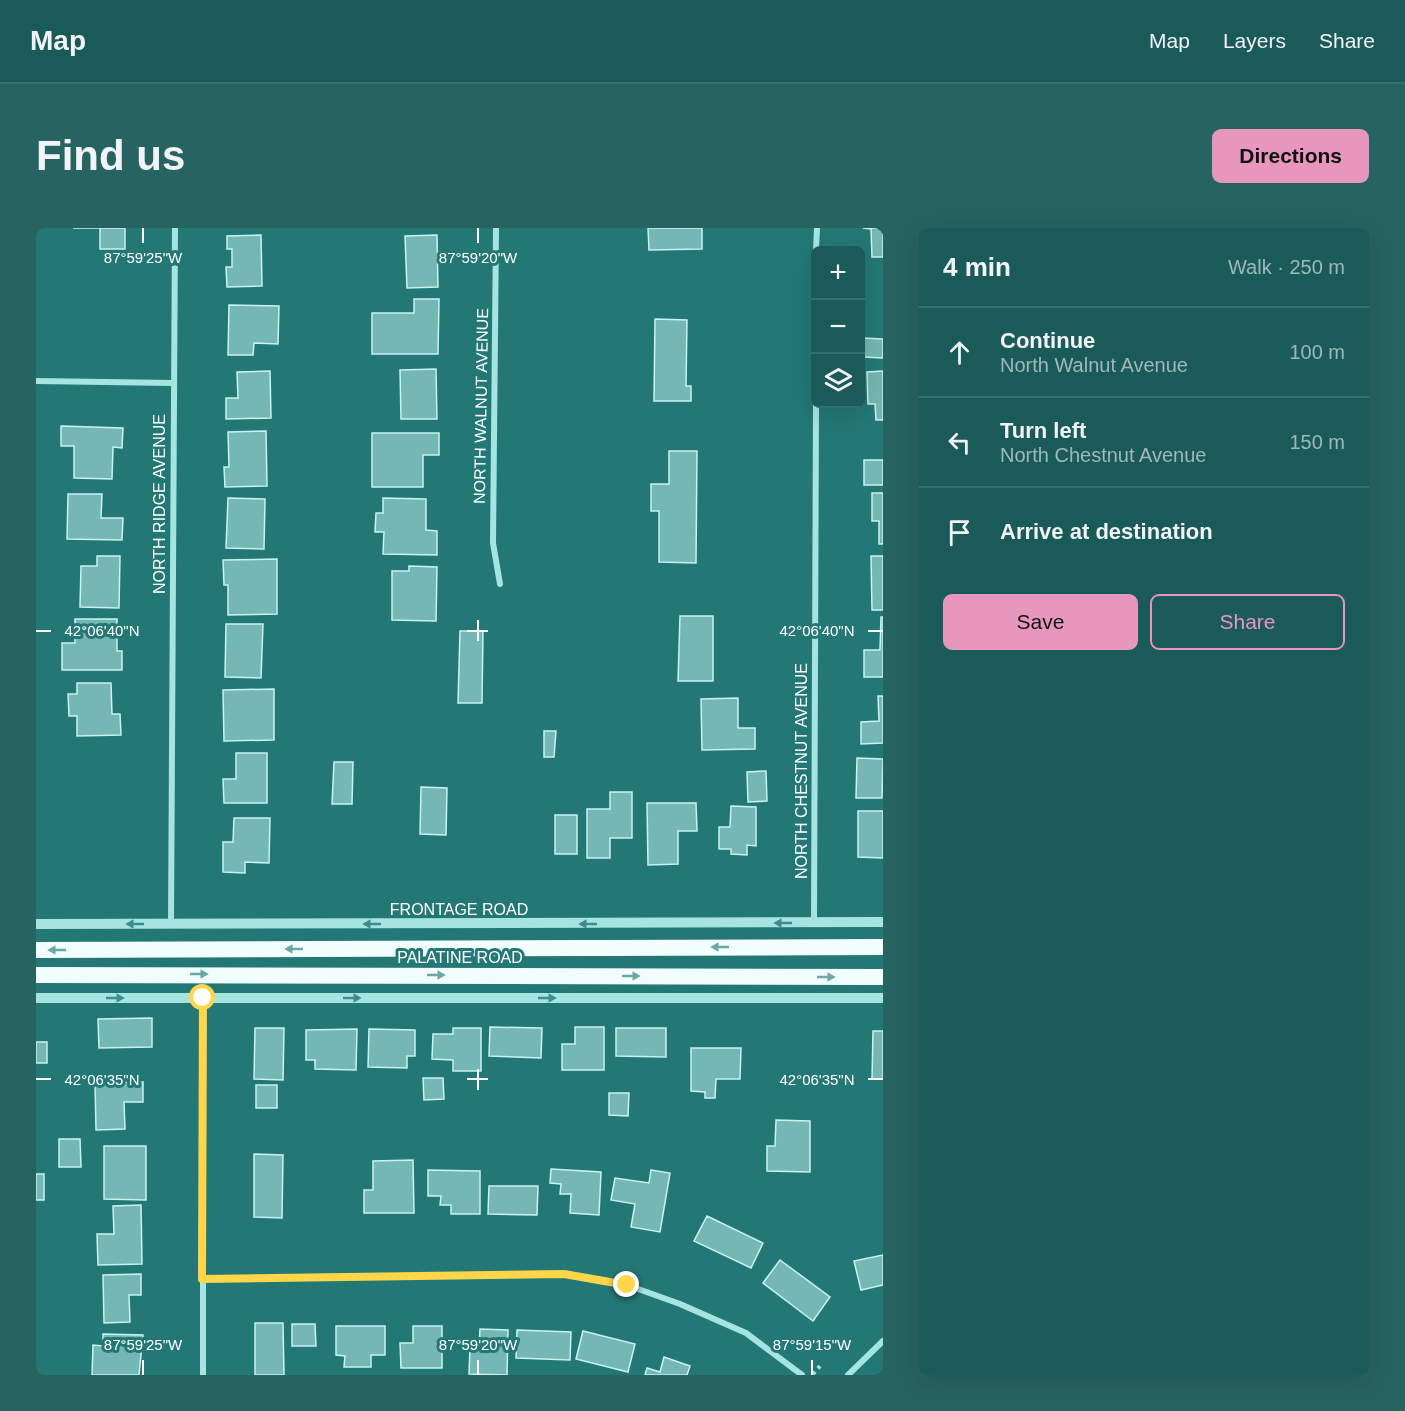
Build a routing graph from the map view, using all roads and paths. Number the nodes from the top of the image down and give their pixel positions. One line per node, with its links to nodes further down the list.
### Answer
1 (175, 228): 6 (street, NORTH RIDGE AVENUE)
2 (496, 228): 8 (street, NORTH WALNUT AVENUE)
3 (817, 228): 4 (street)
4 (816, 246)
5 (36, 381): 6 (street)
6 (173, 383): 12 (street, NORTH RIDGE AVENUE)
7 (816, 408): 10 (street, NORTH CHESTNUT AVENUE)
8 (500, 584)
9 (883, 922): 10 (street, FRONTAGE ROAD)
10 (814, 923): 12 (street, FRONTAGE ROAD, one-way to 12)
11 (36, 924): 12 (street, FRONTAGE ROAD, one-way to 11)
12 (171, 924)
13 (883, 947): 14 (highway, PALATINE ROAD, one-way to 14)
14 (36, 950)
15 (36, 975): 16 (highway, PALATINE ROAD, one-way to 16)
16 (883, 977)
17 (36, 998): 18 (street, one-way to 18)
18 (203, 998): 19 (street, one-way to 19); 20 (street)
19 (883, 999)
20 (202, 1279): 23 (street); 24 (street)
21 (883, 1341): 26 (street)
22 (820, 1365): 25 (path)
23 (203, 1375)
24 (802, 1375)
25 (812, 1375)
26 (848, 1375)

